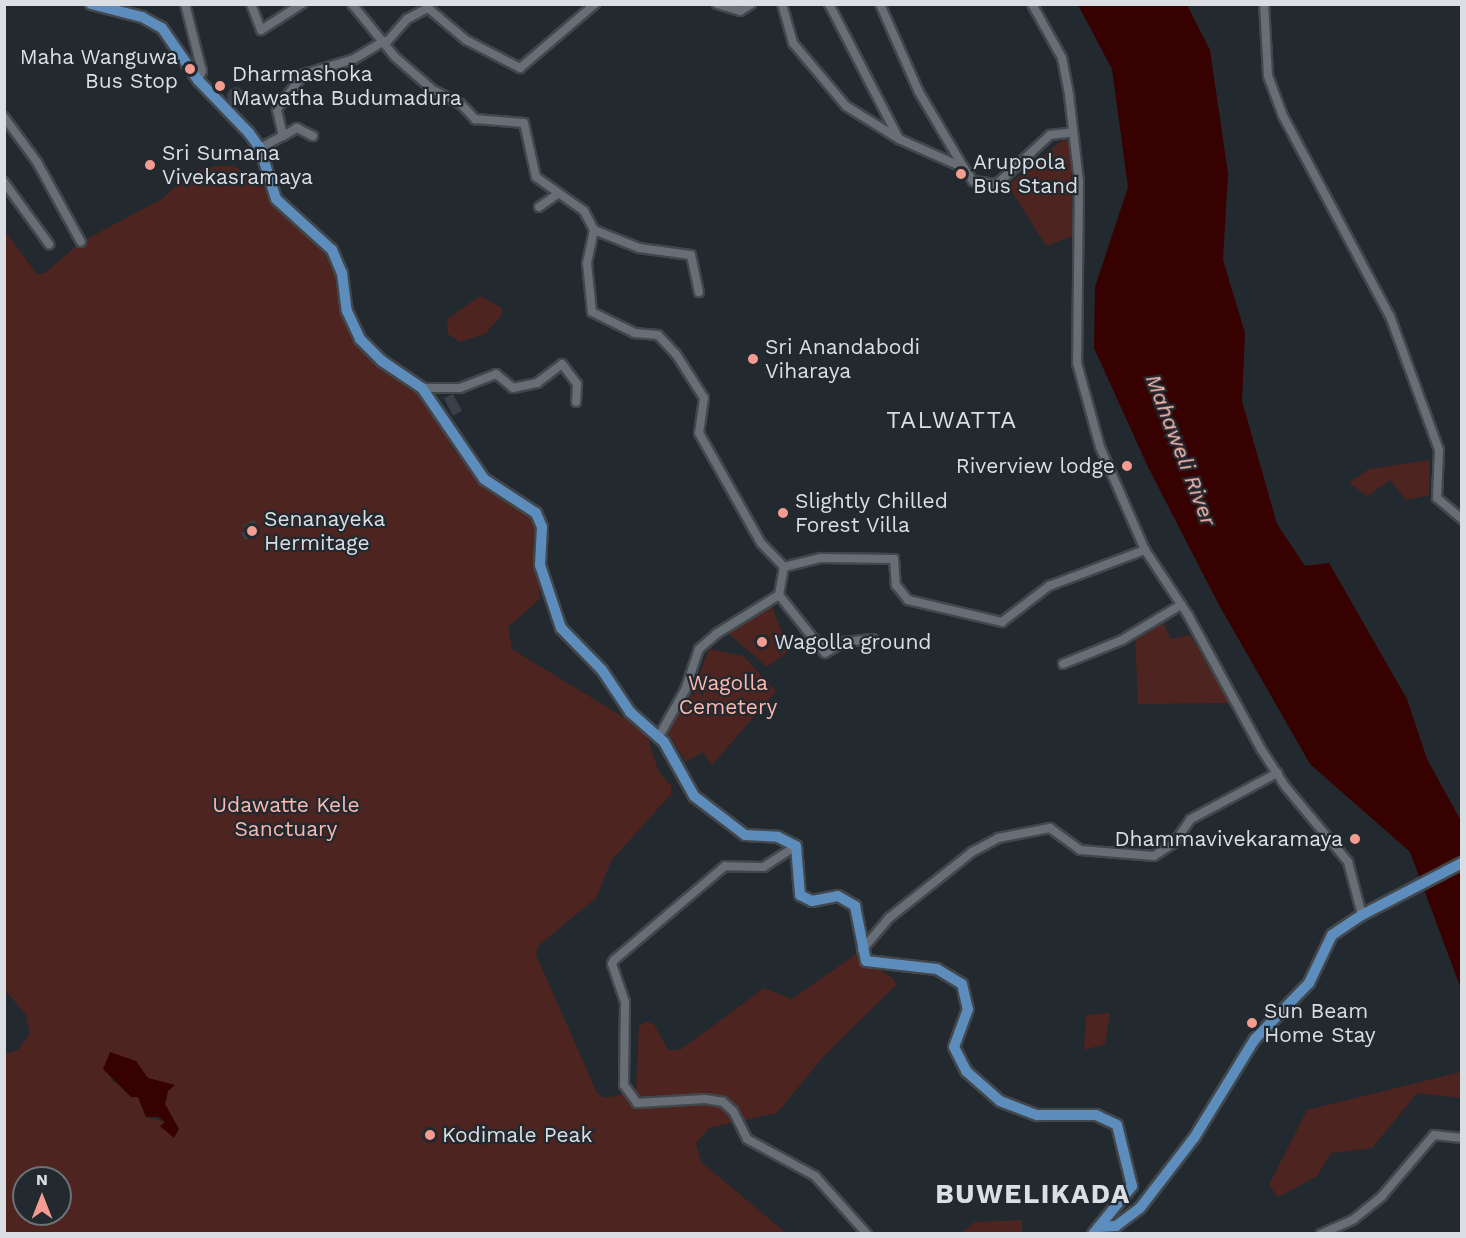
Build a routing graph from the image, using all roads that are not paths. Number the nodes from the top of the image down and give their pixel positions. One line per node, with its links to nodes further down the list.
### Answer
1 (91, 4): 15 (main road)
2 (185, 4): 15 (street)
3 (251, 4): 4 (street)
4 (302, 4)
5 (352, 4): 14 (street)
6 (594, 4): 14 (street)
7 (717, 4): 8 (street)
8 (751, 4)
9 (782, 4): 20 (street)
10 (829, 4): 20 (street)
11 (880, 4): 22 (street)
12 (1032, 4): 17 (street)
13 (1264, 4): 32 (street)
14 (385, 42): 18 (street); 24 (street)
15 (198, 80): 21 (main road)
16 (4, 117): 27 (street)
17 (1072, 132): 22 (street); 33 (street)
18 (282, 136): 19 (street); 21 (street)
19 (313, 136)
20 (899, 140): 22 (street)
21 (260, 148): 30 (main road)
22 (964, 168)
23 (4, 182): 28 (street)
24 (556, 195): 25 (street); 26 (street)
25 (538, 207)
26 (594, 230): 29 (street); 34 (street)
27 (81, 242)
28 (49, 244)
29 (699, 292)
30 (422, 388): 31 (street); 39 (main road)
31 (576, 402)
32 (1461, 519)
33 (1145, 550): 34 (street); 36 (street)
34 (784, 567): 35 (street)
35 (779, 595): 37 (street); 39 (street)
36 (1181, 604): 38 (street); 40 (street)
37 (873, 639)
38 (1063, 664)
39 (658, 738): 41 (main road)
40 (1277, 773): 43 (street); 44 (street)
41 (796, 846): 44 (main road); 47 (street)
42 (1461, 863): 43 (main road)
43 (1362, 915): 46 (main road)
44 (862, 950): 46 (main road)
45 (1461, 1138): 48 (street)
46 (1096, 1230)
47 (867, 1233)
48 (1321, 1233)

